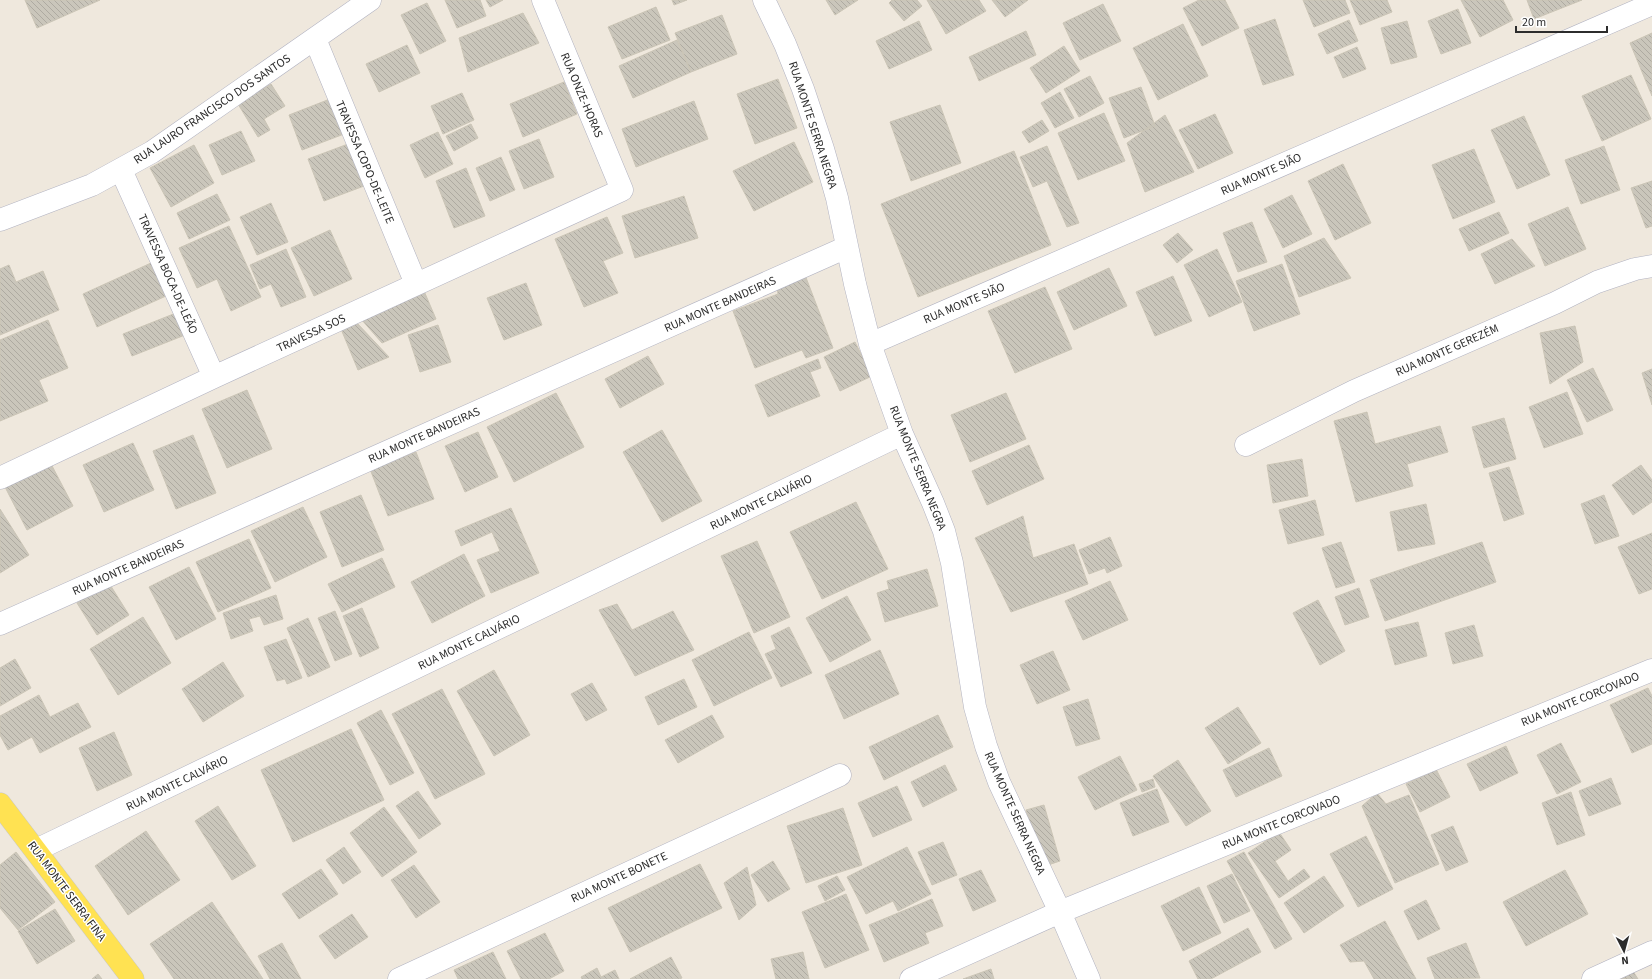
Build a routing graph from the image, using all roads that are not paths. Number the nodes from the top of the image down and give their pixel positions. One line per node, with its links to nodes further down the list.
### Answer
1 (370, 0): 5 (street, RUA LAURO FRANCISCO DOS SANTOS)
2 (543, 0): 7 (street, RUA ONZE-HORAS)
3 (764, 0): 9 (street, RUA MONTE SERRA NEGRA)
4 (1652, 4): 12 (street, RUA MONTE SIÃO)
5 (314, 39): 6 (street, RUA LAURO FRANCISCO DOS SANTOS); 11 (street, TRAVESSA COPO-DE-LEITE)
6 (121, 170): 8 (street, RUA LAURO FRANCISCO DOS SANTOS); 13 (street, TRAVESSA BOCA-DE-LEÃO)
7 (622, 190): 11 (street, TRAVESSA SOS)
8 (0, 220)
9 (847, 247): 12 (street, RUA MONTE SERRA NEGRA); 17 (street, RUA MONTE BANDEIRAS)
10 (1652, 266): 15 (street, RUA MONTE GEREZÉM)
11 (416, 284): 13 (street, TRAVESSA SOS)
12 (870, 344): 14 (street, RUA MONTE SERRA NEGRA)
13 (214, 377): 16 (street, TRAVESSA SOS)
14 (902, 434): 21 (street, RUA MONTE CALVÁRIO); 22 (street, RUA MONTE SERRA NEGRA)
15 (1246, 445)
16 (0, 478)
17 (0, 624)
18 (1652, 670): 22 (street, RUA MONTE CORCOVADO)
19 (840, 775): 25 (street, RUA MONTE BONETE)
20 (0, 804): 21 (main road, RUA MONTE SERRA FINA)
21 (36, 850): 24 (main road, RUA MONTE SERRA FINA)
22 (1060, 912): 26 (street, RUA MONTE CORCOVADO); 27 (street, RUA MONTE SERRA NEGRA)
23 (1652, 952): 28 (street)
24 (133, 979)
25 (399, 979)
26 (911, 979)
27 (1089, 979)
28 (1593, 979)

